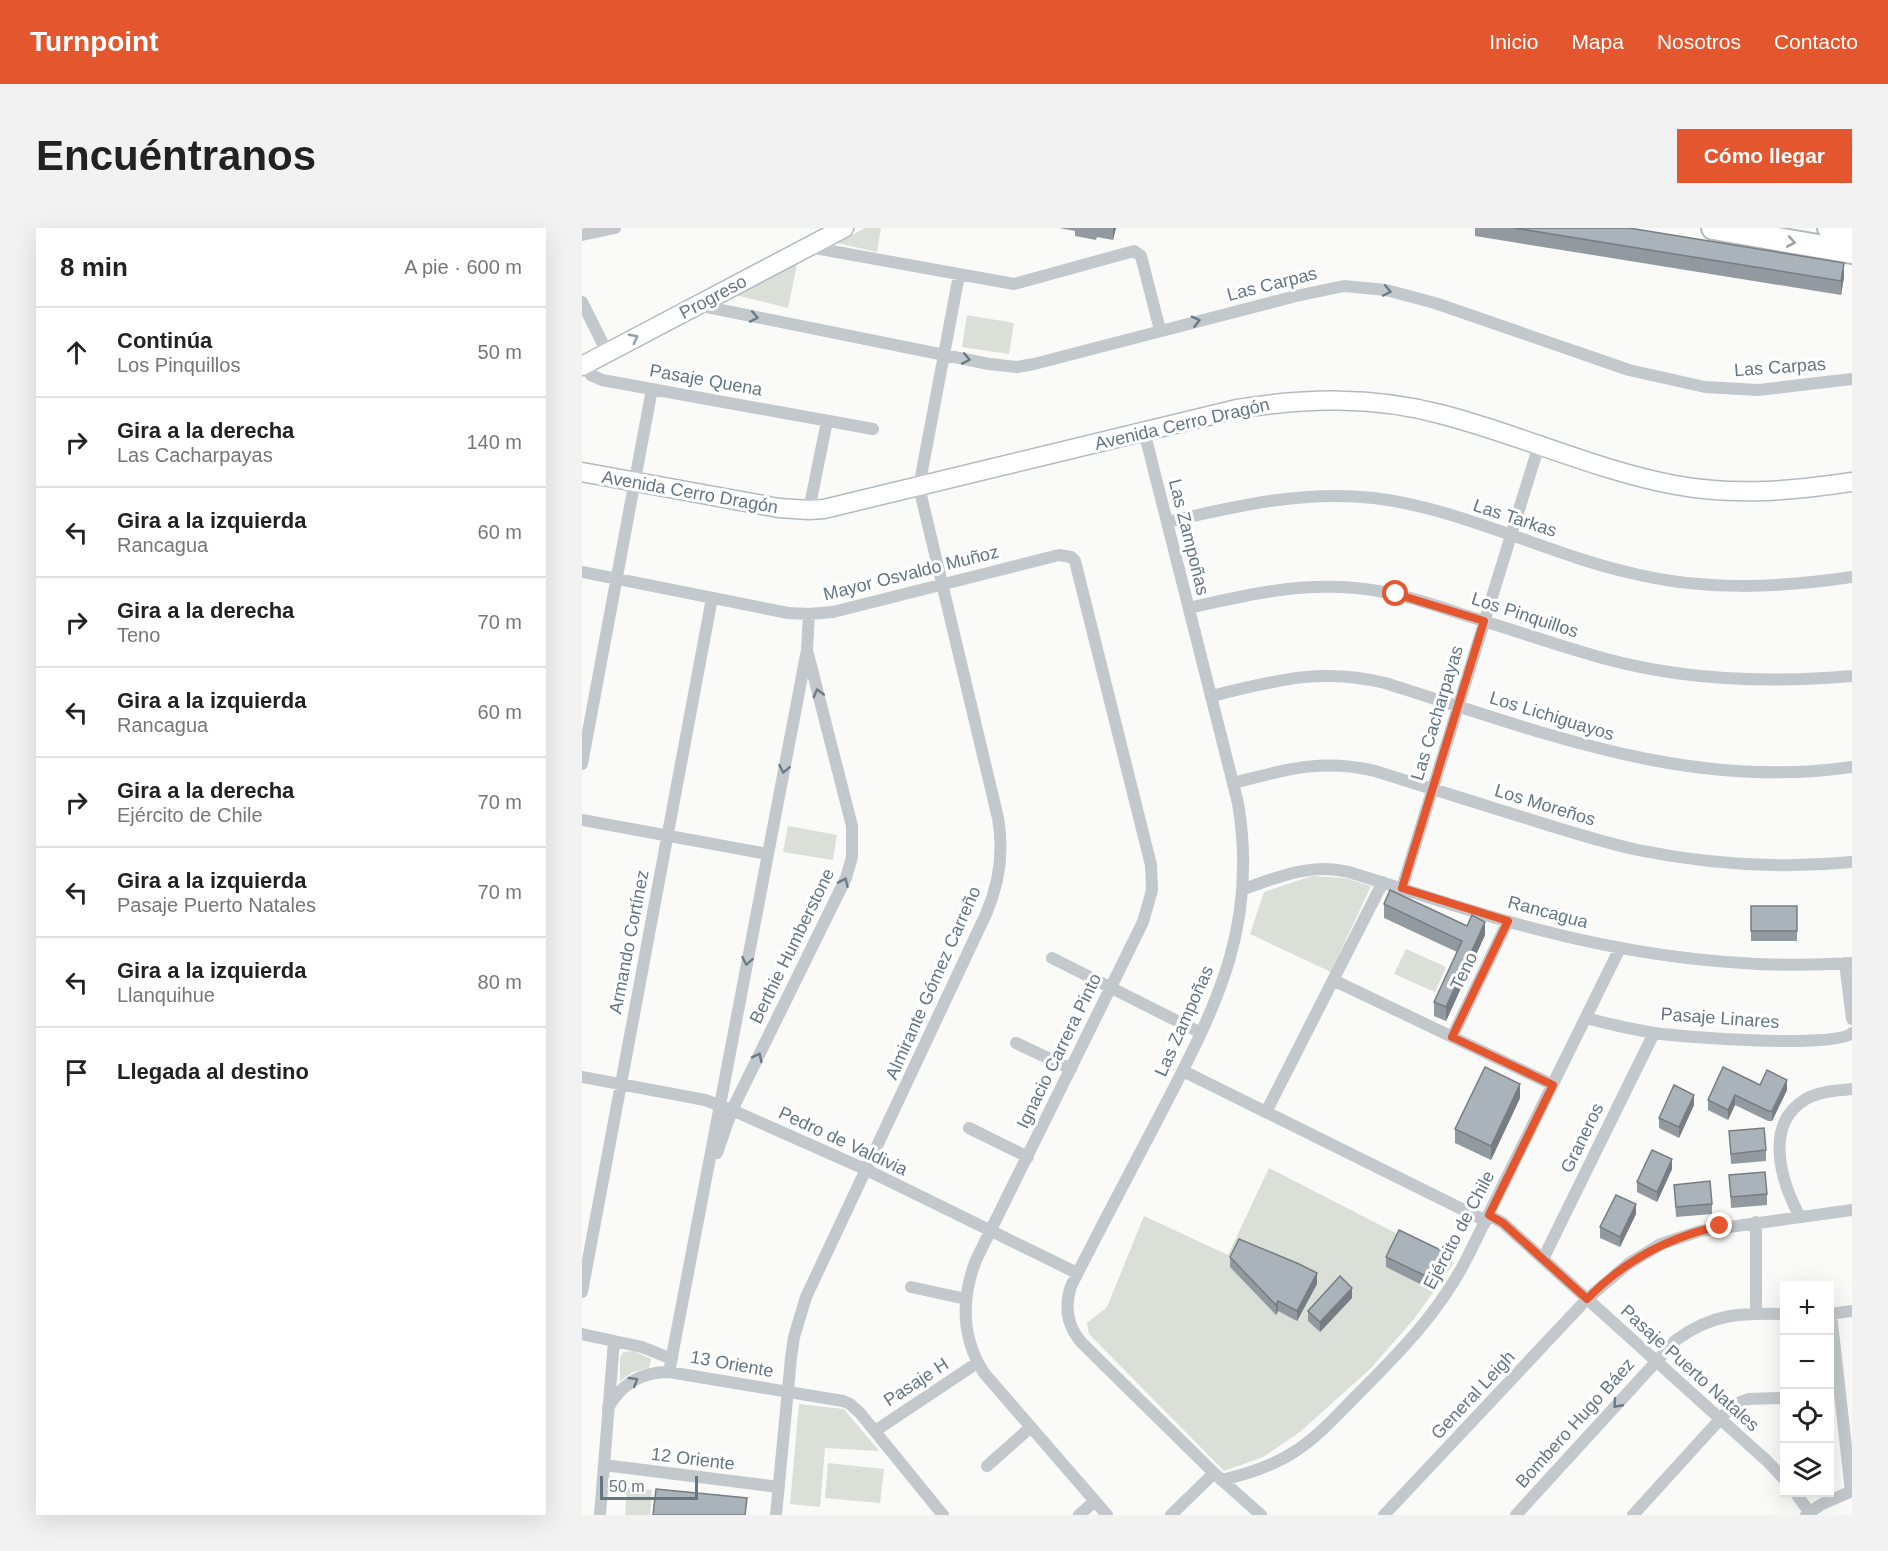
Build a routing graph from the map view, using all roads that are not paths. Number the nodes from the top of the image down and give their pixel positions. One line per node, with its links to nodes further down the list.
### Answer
1 (615, 228): 6 (street)
2 (844, 228): 7 (street, Progreso)
3 (1713, 228): 8 (highway, one-way to 8)
4 (1829, 228): 5 (highway)
5 (1852, 232)
6 (582, 235)
7 (809, 247): 9 (street); 11 (street, Progreso)
8 (1852, 252)
9 (959, 275): 12 (street); 14 (street, Almirante Gómez Carreño)
10 (582, 302): 13 (street)
11 (697, 305): 13 (street, Progreso, one-way to 11); 14 (street, Las Carpas, one-way to 14)
12 (1160, 330): 14 (street, Las Carpas, one-way to 12); 16 (street, Las Carpas, one-way to 16)
13 (607, 352): 15 (street, Progreso)
14 (944, 355): 25 (street, Almirante Gómez Carreño)
15 (583, 365): 17 (street, Pasaje Quena)
16 (1852, 379)
17 (652, 389): 18 (street, Pasaje Quena); 23 (street)
18 (827, 421): 19 (street, Pasaje Quena); 26 (street)
19 (873, 429)
20 (1144, 431): 21 (street, Avenida Cerro Dragón); 25 (street, Avenida Cerro Dragón); 27 (street, Las Zampoñas)
21 (1539, 445): 24 (street, Avenida Cerro Dragón); 28 (street, Las Cacharpayas)
22 (582, 472): 23 (street, Avenida Cerro Dragón)
23 (634, 482): 26 (street, Avenida Cerro Dragón); 32 (street)
24 (1852, 482)
25 (919, 487): 26 (street, Avenida Cerro Dragón); 33 (street, Almirante Gómez Carreño)
26 (809, 510)
27 (1167, 522): 28 (street, Las Tarkas); 35 (street, Las Zampoñas)
28 (1511, 535): 31 (street, Las Tarkas); 37 (street, Las Cacharpayas)
29 (1071, 557): 33 (street, Mayor Osvaldo Muñoz); 58 (street, Ignacio Carrera Pinto)
30 (582, 573): 32 (street, Mayor Osvaldo Muñoz)
31 (1852, 577)
32 (616, 579): 34 (street, Mayor Osvaldo Muñoz); 42 (street)
33 (942, 584): 36 (street, Mayor Osvaldo Muñoz); 77 (street, Almirante Gómez Carreño)
34 (712, 598): 36 (street, Mayor Osvaldo Muñoz); 47 (street, Armando Cortínez)
35 (1189, 608): 37 (street, Los Pinquillos); 40 (street, Las Zampoñas)
36 (809, 614): 38 (street, Berthie Humberstone)
37 (1484, 621): 39 (street, Los Pinquillos); 41 (street, Las Cacharpayas)
38 (807, 650): 48 (street, Berthie Humberstone, one-way to 48); 73 (street, Berthie Humberstone, one-way to 38)
39 (1852, 676)
40 (1211, 696): 41 (street, Los Lichiguayos); 44 (street, Las Zampoñas)
41 (1458, 706): 43 (street, Los Lichiguayos); 45 (street, Las Cacharpayas)
42 (582, 764)
43 (1852, 768)
44 (1233, 783): 45 (street, Los Moreños); 52 (street, Las Zampoñas)
45 (1433, 789): 49 (street, Los Moreños); 51 (street, Las Cacharpayas)
46 (582, 820): 47 (street)
47 (667, 836): 48 (street); 69 (street, Armando Cortínez)
48 (767, 854): 72 (street, Berthie Humberstone, one-way to 72)
49 (1852, 862)
50 (1383, 882): 51 (street, Rancagua); 52 (street, Rancagua); 57 (street)
51 (1402, 888): 53 (street, Rancagua)
52 (1244, 889): 62 (street, Las Zampoñas)
53 (1508, 921): 54 (street, Rancagua); 64 (street, Teno)
54 (1620, 948): 56 (street, Rancagua); 59 (street, Ejército de Chile)
55 (1052, 958): 58 (street)
56 (1849, 963): 60 (street)
57 (1333, 980): 64 (street); 74 (street)
58 (1111, 987): 62 (street); 66 (street, Ignacio Carrera Pinto)
59 (1586, 1018): 61 (street, Pasaje Linares); 70 (street, Ejército de Chile)
60 (1852, 1019)
61 (1654, 1032): 63 (street, Pasaje Linares); 84 (street, Graneros)
62 (1202, 1033): 67 (street, Las Zampoñas)
63 (1852, 1034)
64 (1452, 1037): 70 (street)
65 (1016, 1043): 66 (street)
66 (1071, 1069): 76 (street, Ignacio Carrera Pinto)
67 (1183, 1071): 74 (street, Pasaje Puerto Natales); 85 (street, Las Zampoñas)
68 (582, 1077): 69 (street, Pedro de Valdivia)
69 (621, 1084): 72 (street, Pedro de Valdivia); 87 (street, Armando Cortínez)
70 (1553, 1085): 81 (street, Ejército de Chile)
71 (1852, 1089): 80 (street)
72 (719, 1105): 73 (street, Pedro de Valdivia); 78 (street, Berthie Humberstone)
73 (732, 1110): 77 (street, Pedro de Valdivia); 78 (street, Berthie Humberstone)
74 (1266, 1112): 81 (street, Pasaje Puerto Natales)
75 (969, 1128): 76 (street)
76 (1028, 1157): 83 (street, Ignacio Carrera Pinto)
77 (867, 1170): 83 (street, Pedro de Valdivia); 101 (street, Almirante Gómez Carreño)
78 (707, 1179): 97 (street, Berthie Humberstone)
79 (1852, 1209): 80 (street, General Leigh)
80 (1800, 1217): 82 (street, General Leigh)
81 (1488, 1218): 84 (street, Pasaje Puerto Natales); 111 (street, Ejército de Chile)
82 (1756, 1222): 89 (street, General Leigh); 91 (street)
83 (991, 1231): 85 (street, Pedro de Valdivia); 88 (street, Ignacio Carrera Pinto)
84 (1543, 1259): 89 (street, Pasaje Puerto Natales)
85 (1077, 1273): 111 (street, Las Zampoñas)
86 (911, 1287): 88 (street)
87 (582, 1292)
88 (966, 1299): 99 (street, Ignacio Carrera Pinto)
89 (1587, 1299): 98 (street, Pasaje Puerto Natales); 124 (street, General Leigh)
90 (1852, 1311): 92 (street)
91 (1756, 1313): 93 (street, Bombero Hugo Báez); 98 (street, Bombero Hugo Báez)
92 (1834, 1313)
93 (1780, 1314)
94 (582, 1334): 96 (street, 13 Oriente)
95 (1831, 1335): 102 (street)
96 (614, 1341): 97 (street, 13 Oriente); 104 (street)
97 (672, 1359): 100 (street, Berthie Humberstone)
98 (1656, 1361): 105 (street, Pasaje Puerto Natales); 125 (street, Bombero Hugo Báez, one-way to 125)
99 (978, 1363): 106 (street, Ignacio Carrera Pinto); 107 (street, Pasaje H)
100 (669, 1372): 101 (street, 13 Oriente); 104 (street, one-way to 100)
101 (788, 1393): 107 (street, 13 Oriente); 112 (street, Almirante Gómez Carreño)
102 (1835, 1397): 113 (street)
103 (1780, 1398): 105 (street)
104 (609, 1408): 108 (street)
105 (1719, 1418): 110 (street, Pasaje Puerto Natales); 126 (street)
106 (1031, 1427): 109 (street); 115 (street, Ignacio Carrera Pinto)
107 (875, 1431): 119 (street, 13 Oriente)
108 (604, 1465): 112 (street, 12 Oriente); 117 (street)
109 (987, 1466)
110 (1780, 1474)
111 (1217, 1477): 122 (street); 123 (street, Las Zampoñas)
112 (779, 1487): 118 (street, Almirante Gómez Carreño)
113 (1852, 1491): 116 (street)
114 (1798, 1497): 116 (street)
115 (1095, 1501): 120 (street); 121 (street, Ignacio Carrera Pinto)
116 (1808, 1514)
117 (600, 1515)
118 (776, 1515)
119 (944, 1515)
120 (1079, 1515)
121 (1107, 1515)
122 (1171, 1515)
123 (1261, 1515)
124 (1384, 1515)
125 (1516, 1515)
126 (1633, 1515)

